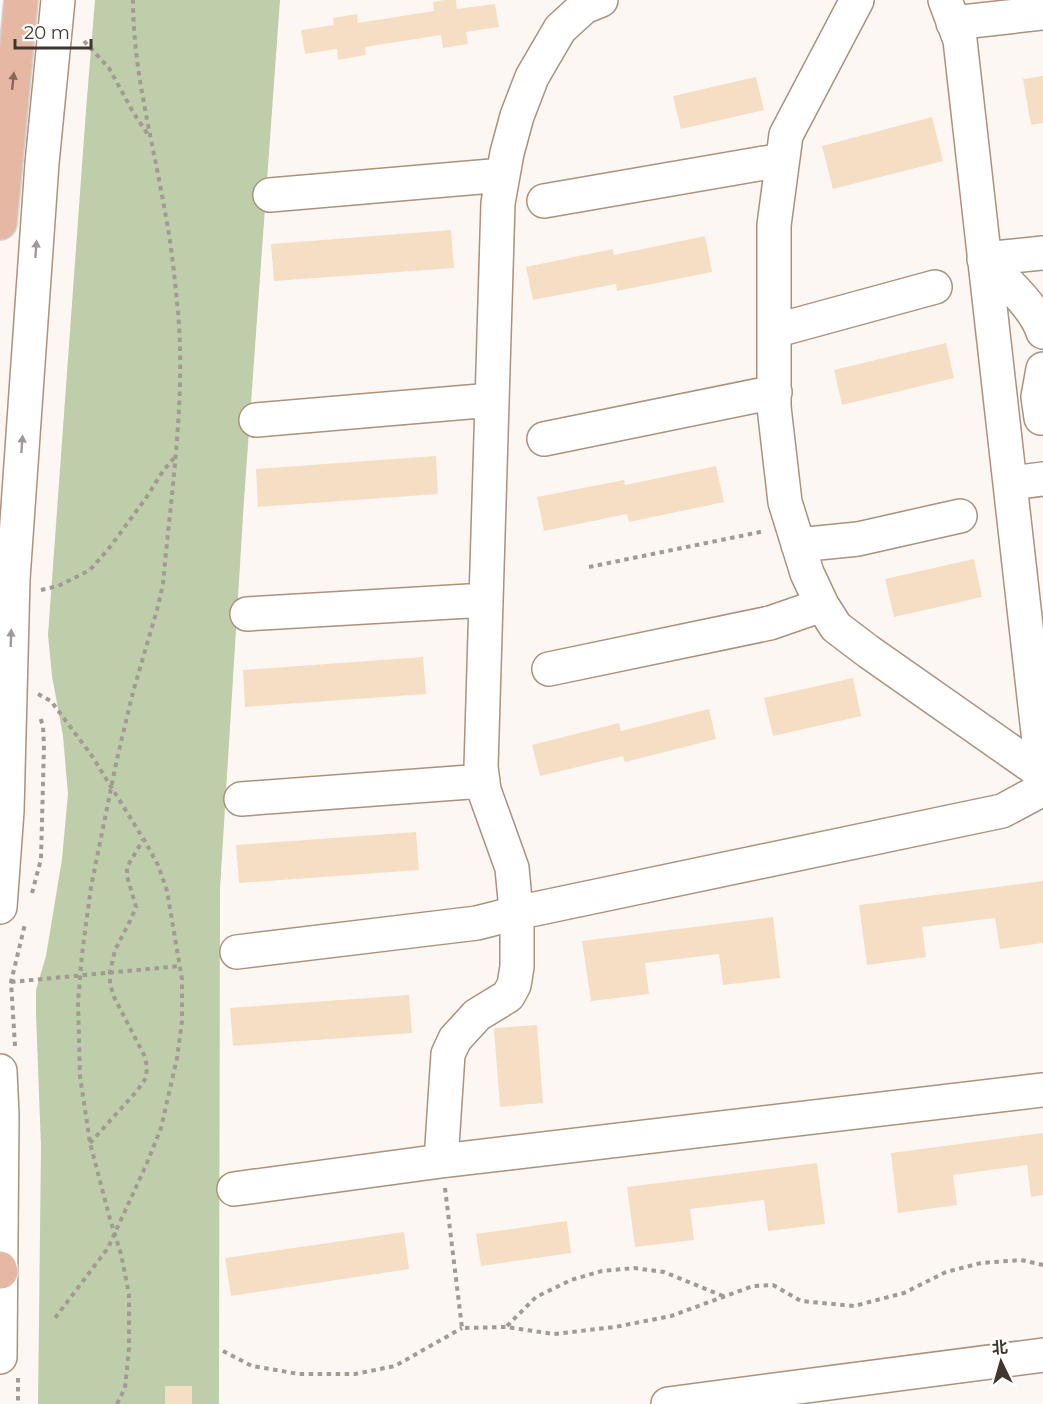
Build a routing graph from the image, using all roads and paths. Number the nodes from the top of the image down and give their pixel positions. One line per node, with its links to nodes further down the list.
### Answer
1 (21, 0): 14 (main road, one-way to 1)
2 (58, 0): 47 (street, one-way to 2)
3 (134, 0): 9 (path)
4 (857, 0): 10 (street)
5 (581, 5): 11 (street)
6 (949, 11): 7 (street); 16 (street)
7 (1043, 13)
8 (79, 36): 9 (path)
9 (151, 139): 26 (path)
10 (782, 160): 13 (street); 18 (street)
11 (503, 175): 12 (street); 22 (street)
12 (270, 195)
13 (544, 201)
14 (0, 223)
15 (1043, 253): 16 (street)
16 (984, 259): 19 (street); 28 (street)
17 (935, 287): 18 (street)
18 (774, 331): 21 (street)
19 (1043, 332)
20 (1043, 369): 23 (street)
21 (774, 392): 25 (street); 30 (street)
22 (492, 400): 24 (street); 34 (street)
23 (1041, 418)
24 (256, 420)
25 (544, 439)
26 (175, 458): 33 (path); 41 (path)
27 (1043, 478): 28 (street)
28 (1010, 483): 32 (street)
29 (960, 516): 30 (street)
30 (795, 535): 31 (path); 35 (street)
31 (589, 567)
32 (1032, 589): 39 (street)
33 (38, 590)
34 (486, 600): 36 (street); 40 (street)
35 (822, 605): 37 (street); 39 (street)
36 (247, 614)
37 (549, 669)
38 (34, 693): 41 (path)
39 (1043, 775)
40 (483, 781): 44 (street); 48 (street)
41 (111, 788): 46 (path); 52 (path)
42 (1043, 789): 48 (street)
43 (1043, 797): 45 (street)
44 (241, 799)
45 (1043, 808)
46 (143, 840): 50 (path); 51 (path)
47 (0, 906)
48 (516, 913): 49 (street); 57 (street)
49 (237, 952)
50 (180, 966): 51 (path); 59 (path)
51 (110, 972): 52 (path); 56 (path)
52 (81, 975): 53 (path); 56 (path)
53 (11, 982)
54 (0, 1071): 61 (street)
55 (1043, 1090): 57 (street)
56 (90, 1143): 59 (path)
57 (441, 1161): 58 (street); 65 (path)
58 (234, 1188)
59 (114, 1233): 63 (path); 69 (path)
60 (1043, 1265): 62 (path)
61 (1, 1270): 68 (street)
62 (724, 1297): 64 (path); 64 (path)
63 (55, 1318)
64 (506, 1327): 65 (path)
65 (462, 1328): 66 (path)
66 (223, 1351)
67 (1043, 1355): 70 (street)
68 (0, 1357)
69 (117, 1404)
70 (668, 1404)

